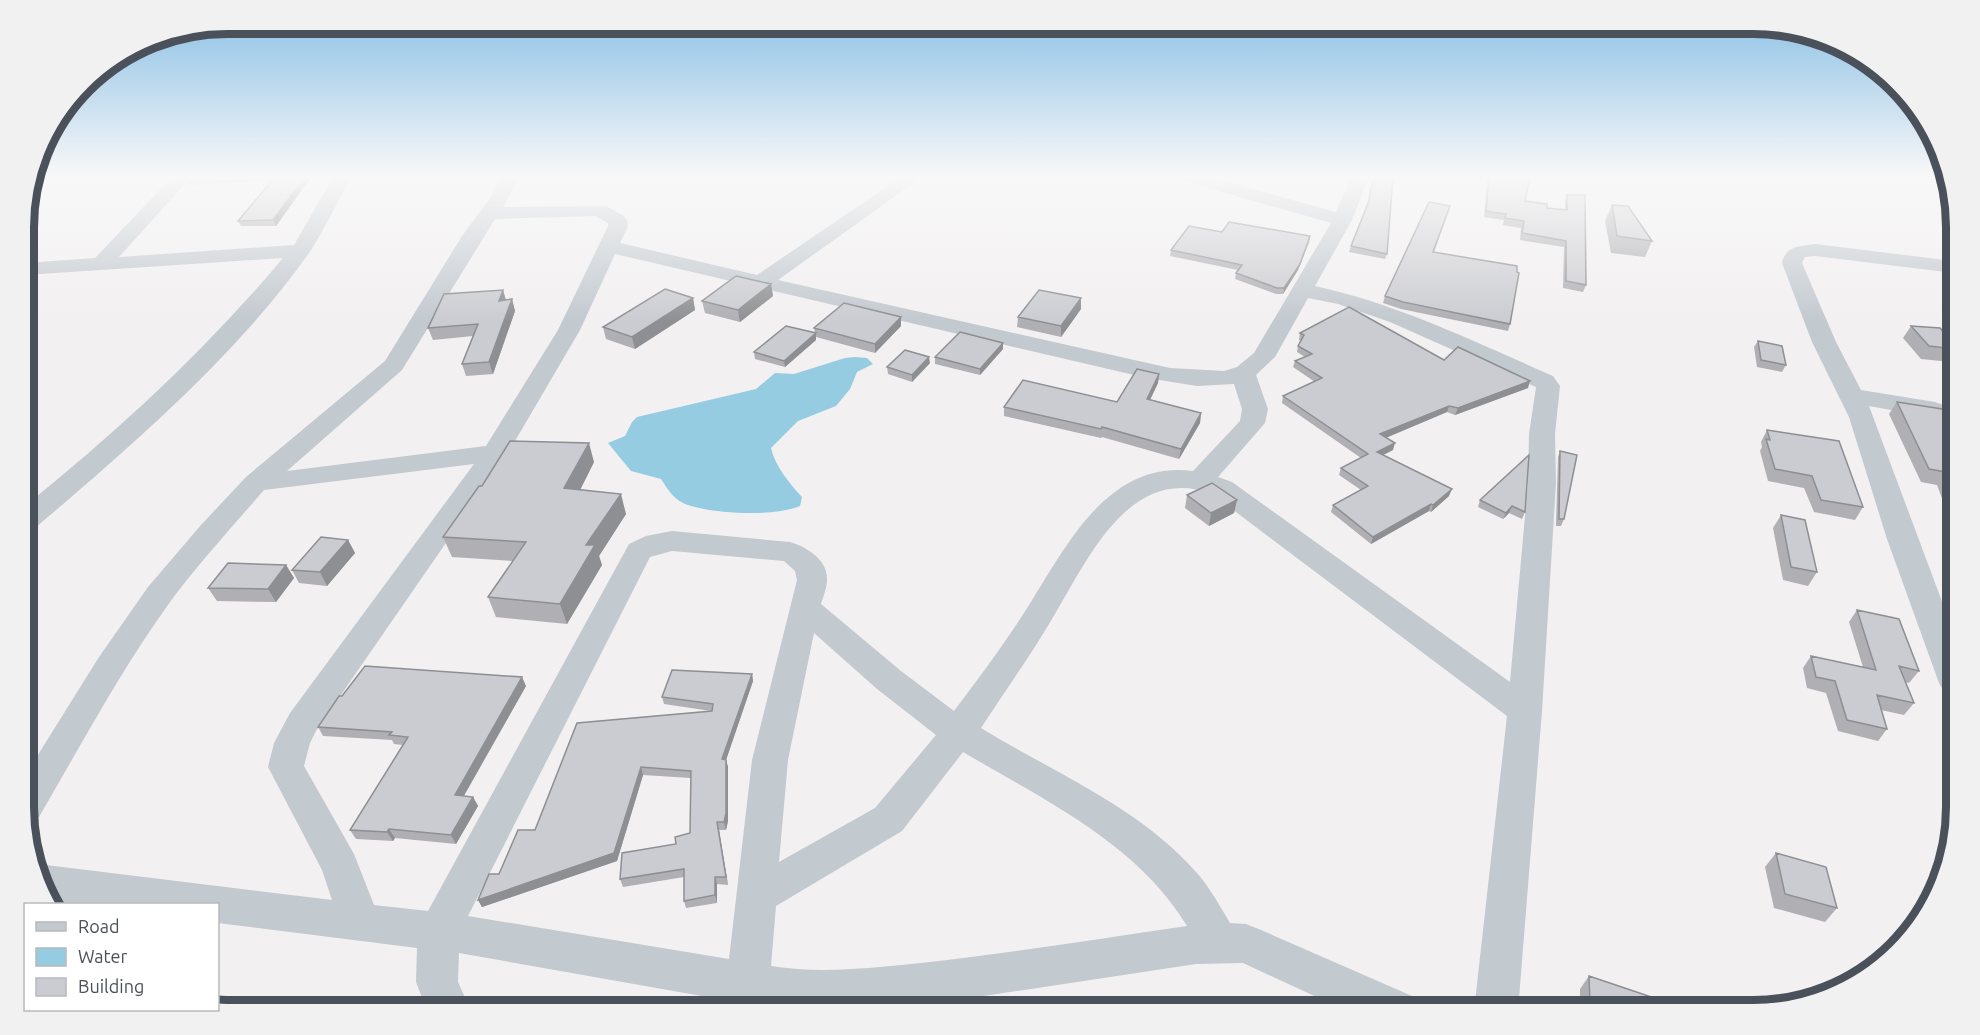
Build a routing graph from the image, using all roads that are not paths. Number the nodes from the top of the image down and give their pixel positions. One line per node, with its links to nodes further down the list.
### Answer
1 (137, 225): 9 (street)
2 (315, 225): 8 (street)
3 (481, 225): 19 (street)
4 (618, 225): 7 (street)
5 (843, 225): 12 (street)
6 (1339, 225): 13 (street)
7 (609, 247): 12 (street); 17 (street)
8 (300, 251): 9 (street); 20 (street)
9 (102, 263): 11 (street)
10 (1946, 266): 15 (street)
11 (35, 268)
12 (761, 282): 14 (street)
13 (1303, 290): 14 (street); 23 (street)
14 (1243, 373): 18 (street)
15 (1851, 396): 16 (street); 22 (street)
16 (1946, 412)
17 (495, 453): 19 (street); 31 (street)
18 (1201, 479): 23 (street); 24 (street)
19 (256, 483): 25 (street)
20 (34, 513)
21 (805, 607): 24 (street); 27 (street); 32 (street)
22 (1946, 656)
23 (1525, 711): 39 (street)
24 (960, 732): 27 (street); 33 (street)
25 (34, 793)
26 (50, 884): 28 (street)
27 (756, 896): 35 (street)
28 (171, 902): 29 (street)
29 (186, 903)
30 (219, 905): 31 (street)
31 (360, 922): 32 (street)
32 (438, 932): 35 (street); 36 (street)
33 (1219, 942): 34 (street); 38 (street)
34 (954, 979): 35 (street); 37 (street)
35 (748, 983)
36 (444, 1000)
37 (934, 1000)
38 (1372, 1000)
39 (1497, 1000)

